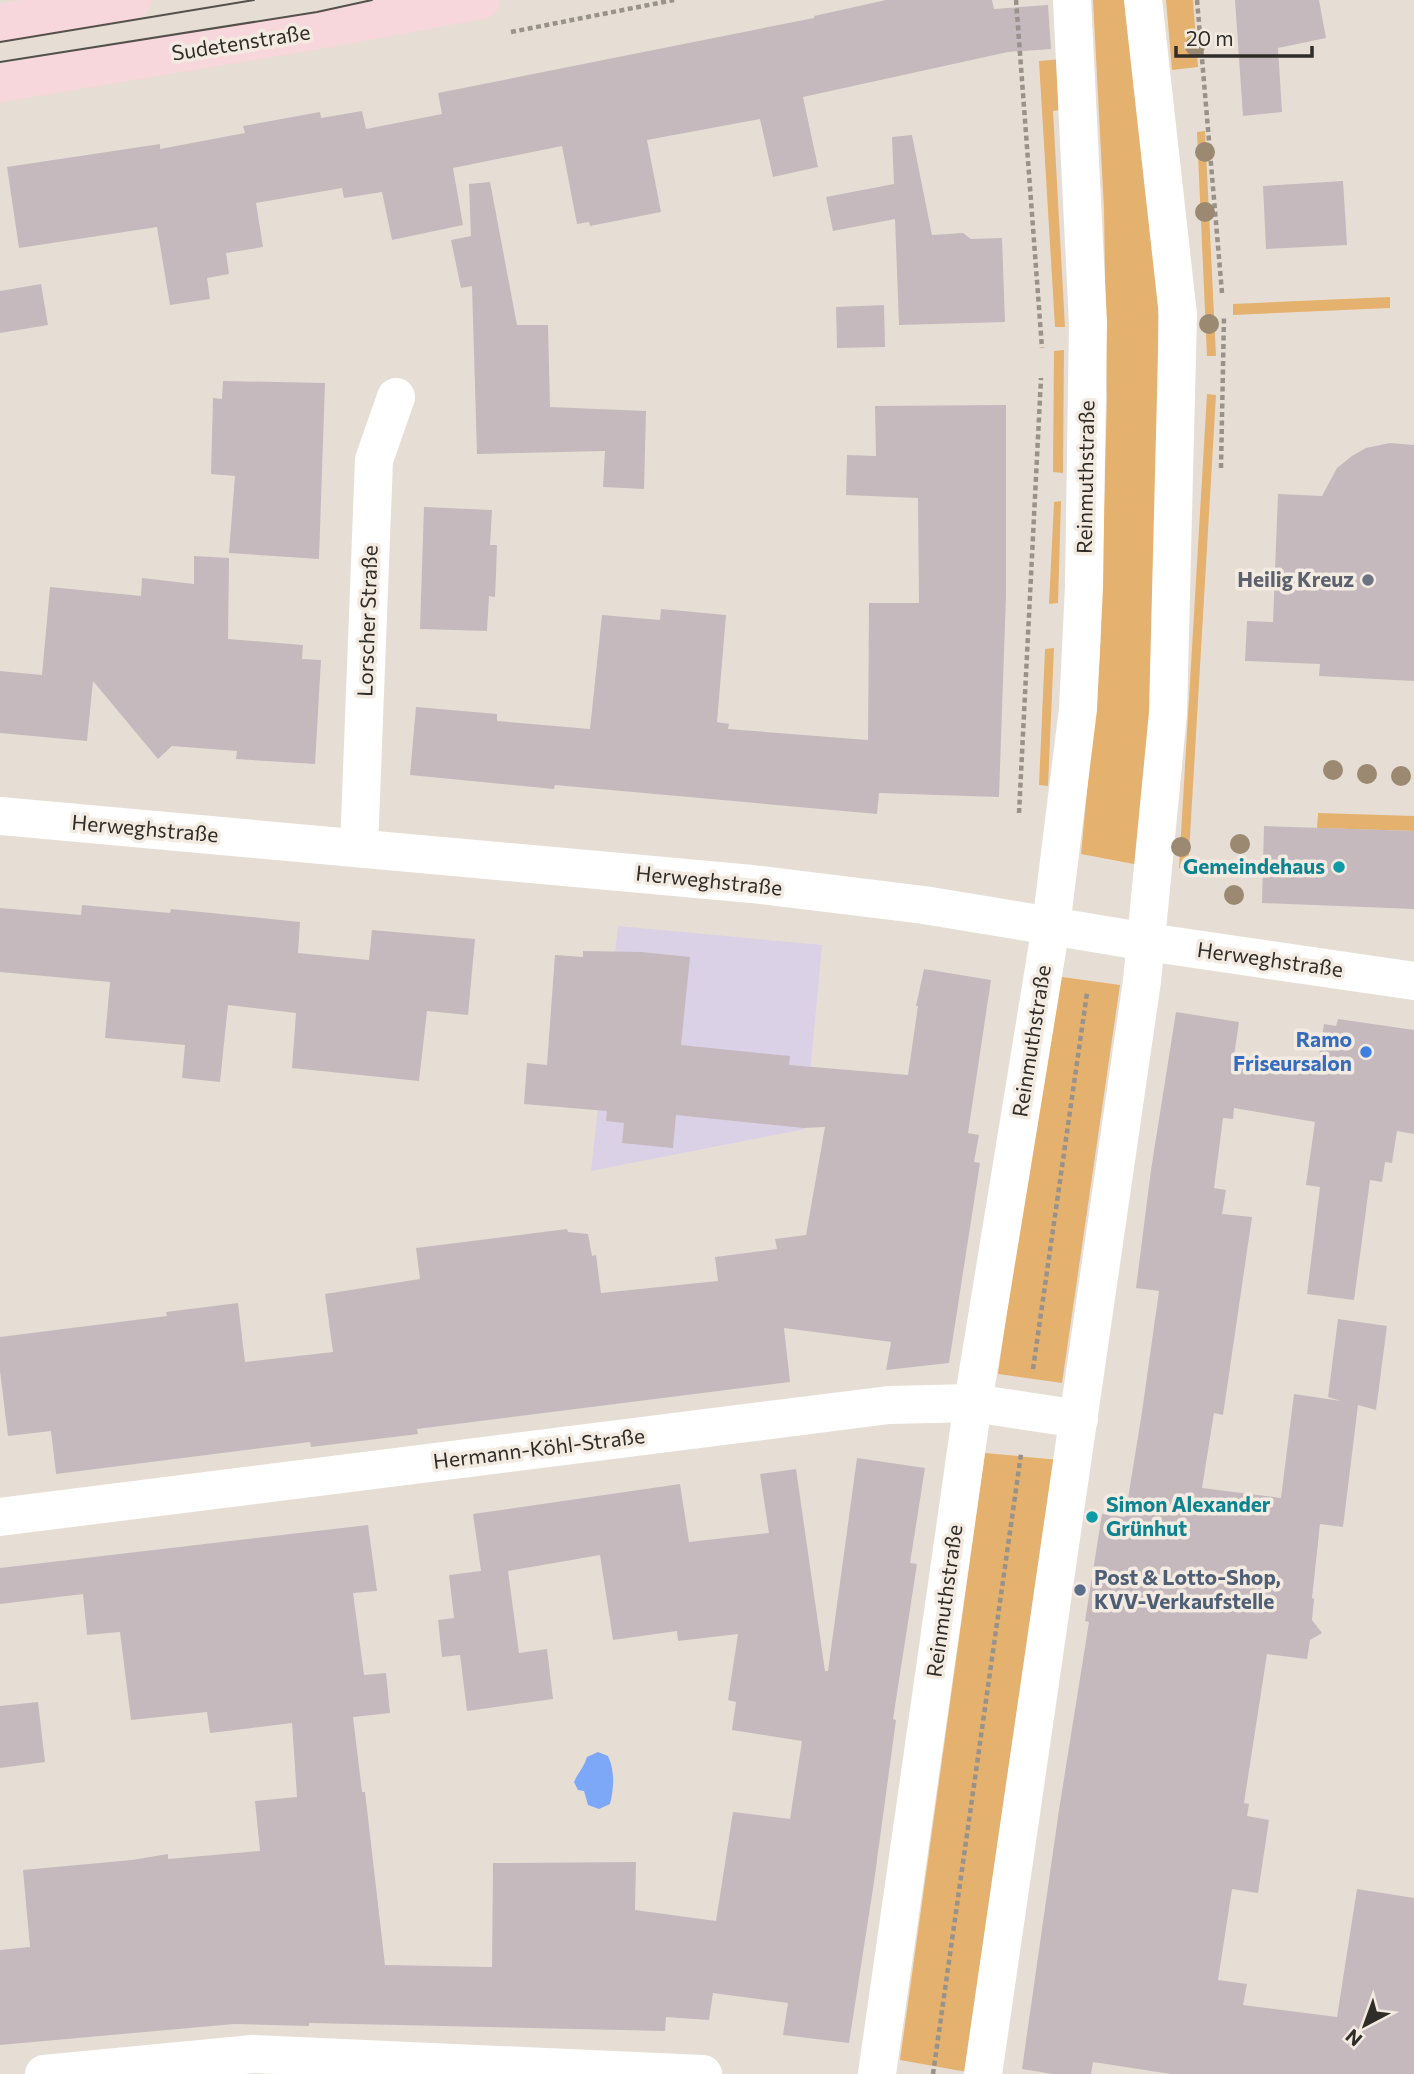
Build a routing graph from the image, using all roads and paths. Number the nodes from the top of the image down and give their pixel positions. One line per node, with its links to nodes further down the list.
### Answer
1 (132, 0): 6 (main road)
2 (481, 0): 7 (main road, Sudetenstraße)
3 (1016, 0): 8 (path)
4 (1072, 0): 14 (street, Reinmuthstraße)
5 (1143, 0): 16 (street)
6 (0, 23)
7 (0, 83)
8 (1042, 354)
9 (1041, 368): 12 (path)
10 (396, 397): 13 (street, Lorscher Straße)
11 (0, 816): 13 (street, Herweghstraße)
12 (1018, 818)
13 (359, 848): 14 (street, Herweghstraße)
14 (1051, 926): 15 (street, Herweghstraße); 18 (street, Reinmuthstraße)
15 (1096, 933): 16 (street, Herweghstraße); 19 (path)
16 (1147, 942): 17 (street, Herweghstraße); 20 (street)
17 (1414, 981)
18 (973, 1403): 19 (street, Hermann-Köhl-Straße); 21 (street, Hermann-Köhl-Straße); 25 (street, Reinmuthstraße)
19 (1027, 1411): 20 (street, Hermann-Köhl-Straße); 26 (path)
20 (1079, 1419): 27 (street)
21 (0, 1517)
22 (253, 2064): 23 (street); 24 (street)
23 (44, 2074)
24 (703, 2074)
25 (877, 2074)
26 (933, 2074)
27 (983, 2074)

